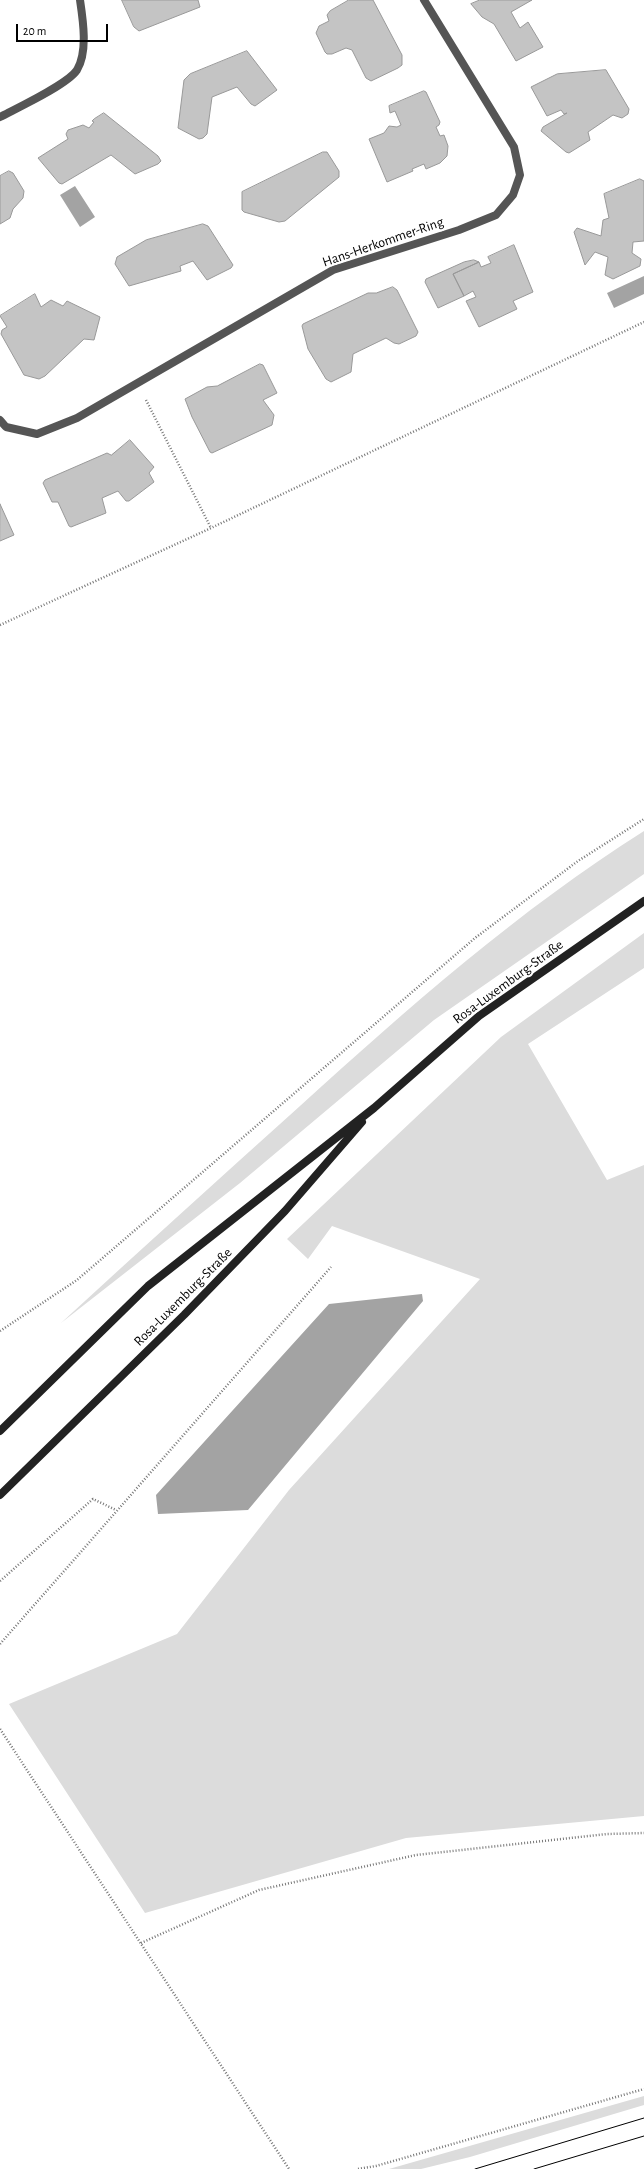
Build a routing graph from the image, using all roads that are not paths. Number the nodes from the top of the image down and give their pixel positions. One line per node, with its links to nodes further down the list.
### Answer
1 (80, 0): 3 (street)
2 (424, 0): 4 (street, Hans-Herkommer-Ring)
3 (0, 117)
4 (0, 420)
5 (644, 901): 6 (main road, Rosa-Luxemburg-Straße)
6 (374, 1108): 7 (main road, Rosa-Luxemburg-Straße); 8 (main road, Rosa-Luxemburg-Straße)
7 (0, 1431)
8 (0, 1495)

